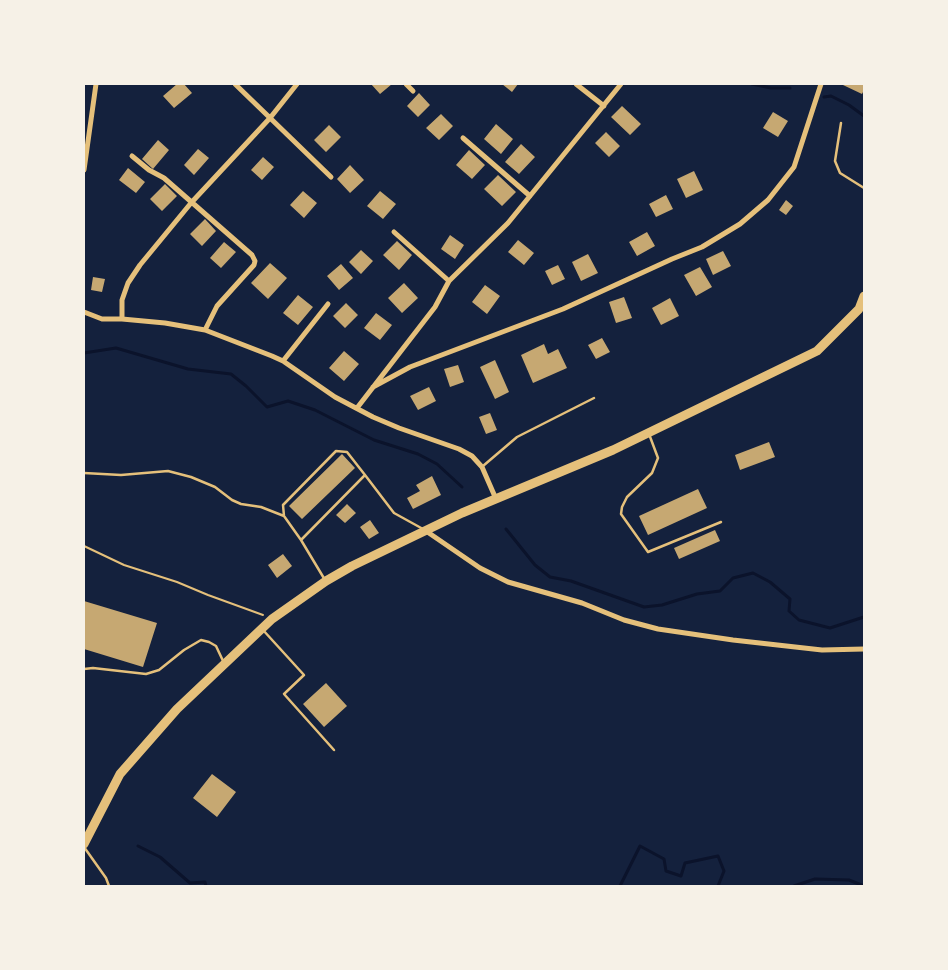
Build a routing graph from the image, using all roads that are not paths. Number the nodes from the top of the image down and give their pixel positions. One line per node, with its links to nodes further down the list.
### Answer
1 (96, 84): 14 (street)
2 (235, 84): 10 (street)
3 (297, 84): 10 (street)
4 (406, 84): 8 (street)
5 (576, 84): 9 (street)
6 (621, 84): 9 (street)
7 (820, 84): 27 (street)
8 (413, 91)
9 (604, 106): 17 (street)
10 (270, 118): 15 (street); 18 (street)
11 (841, 123): 16 (lane)
12 (463, 138): 17 (street)
13 (132, 156): 18 (street)
14 (84, 170)
15 (331, 177)
16 (864, 188)
17 (530, 196): 20 (street)
18 (192, 203): 24 (street); 25 (street)
19 (394, 232): 20 (street)
20 (449, 282): 27 (street)
21 (864, 296): 30 (main road)
22 (328, 304): 26 (street)
23 (84, 312): 24 (street)
24 (122, 319): 25 (street)
25 (205, 330): 26 (street)
26 (283, 361): 29 (street)
27 (373, 387): 29 (street)
28 (594, 398): 31 (lane)
29 (357, 408): 31 (street)
30 (649, 432): 34 (main road); 36 (lane)
31 (482, 467): 34 (street)
32 (84, 472): 35 (lane)
33 (365, 475): 35 (lane); 37 (lane); 38 (lane)
34 (496, 499): 37 (main road)
35 (284, 516): 38 (lane)
36 (721, 522)
37 (426, 531): 39 (main road); 41 (street)
38 (301, 540): 39 (lane)
39 (326, 581): 40 (main road)
40 (262, 629): 42 (main road); 44 (lane)
41 (864, 649)
42 (224, 664): 43 (lane); 45 (main road)
43 (84, 669)
44 (334, 750)
45 (87, 831): 46 (main road)
46 (84, 845): 47 (lane)
47 (109, 886)

